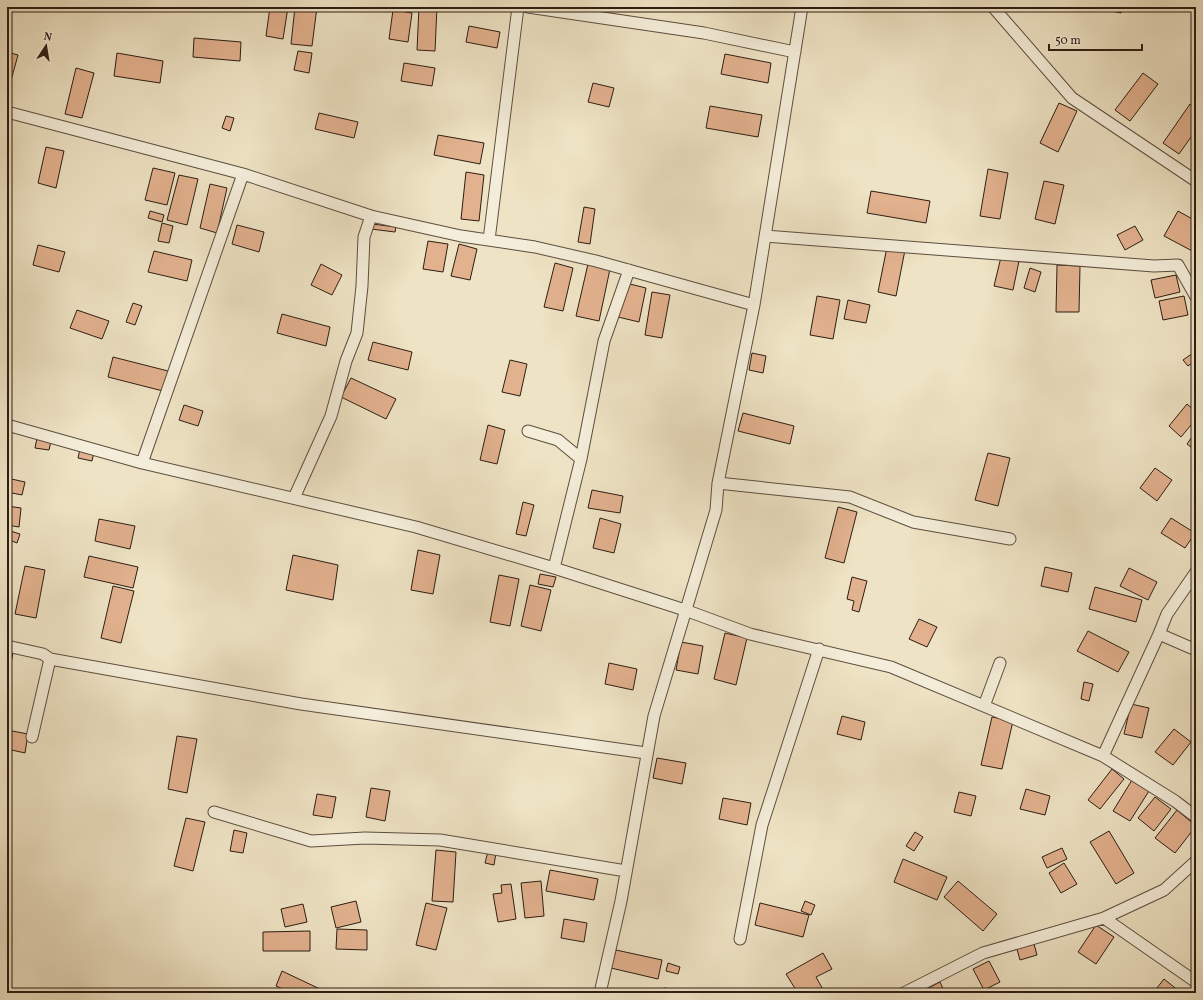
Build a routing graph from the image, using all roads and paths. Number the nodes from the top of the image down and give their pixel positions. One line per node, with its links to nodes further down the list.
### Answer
1 (518, 7): 11 (street)
2 (528, 7): 5 (street)
3 (802, 7): 5 (street)
4 (993, 7): 8 (street)
5 (795, 52): 10 (street)
6 (7, 112): 7 (street)
7 (243, 174): 9 (street); 18 (street)
8 (1196, 181)
9 (371, 216): 11 (street); 20 (street)
10 (765, 236): 13 (street); 14 (street)
11 (489, 240): 12 (street)
12 (629, 270): 14 (street); 17 (street)
13 (1196, 297)
14 (754, 305): 19 (street)
15 (7, 425): 18 (street)
16 (528, 431): 17 (street)
17 (581, 459): 22 (street)
18 (142, 463): 20 (street)
19 (718, 483): 21 (street); 24 (street)
20 (294, 498): 22 (street)
21 (1010, 539)
22 (554, 568): 24 (street)
23 (1196, 572): 25 (street)
24 (685, 610): 27 (street); 33 (street)
25 (1159, 634): 28 (street); 34 (street)
26 (7, 646): 29 (street)
27 (819, 649): 31 (street); 40 (street)
28 (1196, 650)
29 (50, 659): 32 (street); 33 (street)
30 (1000, 663): 31 (street)
31 (984, 706): 34 (street)
32 (32, 737)
33 (646, 753): 38 (street)
34 (1104, 756): 36 (street)
35 (214, 812): 38 (street)
36 (1196, 817)
37 (1196, 861): 39 (street)
38 (626, 871): 42 (street)
39 (1104, 918): 41 (street); 43 (street)
40 (740, 939)
41 (1196, 982)
42 (600, 993)
43 (904, 993)

